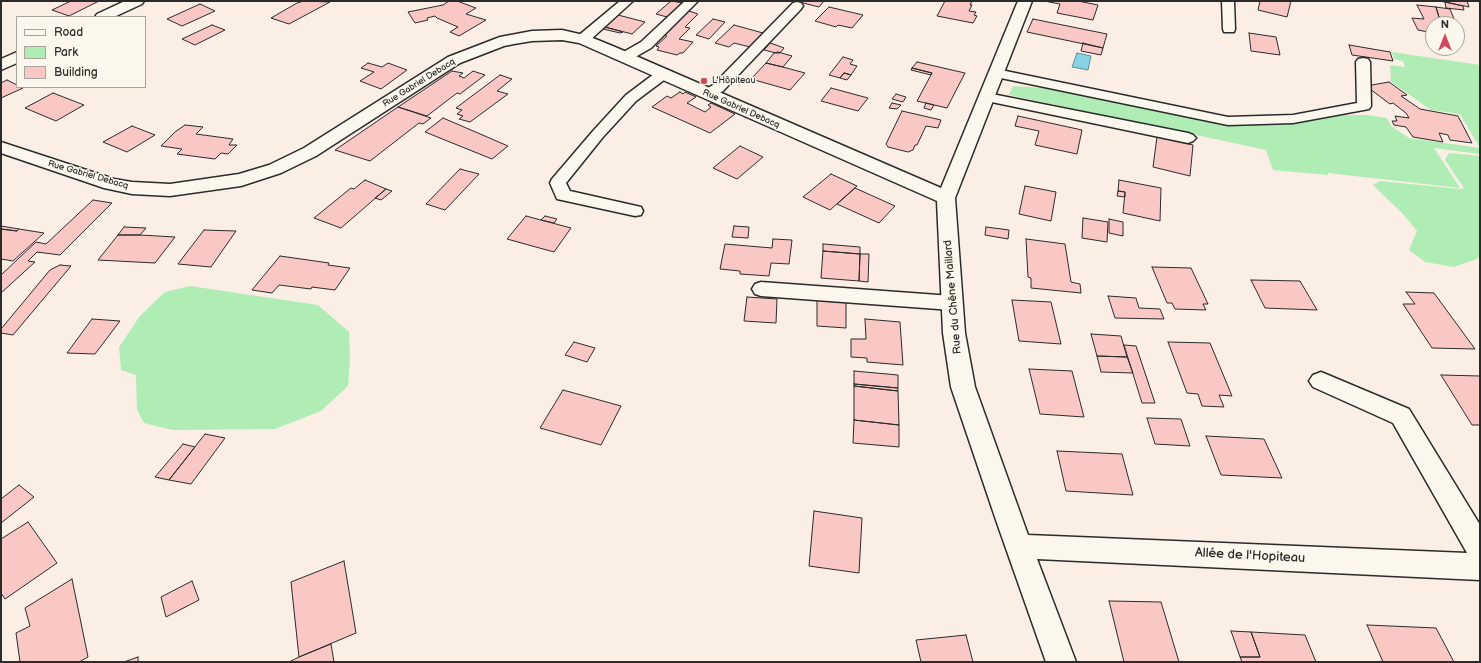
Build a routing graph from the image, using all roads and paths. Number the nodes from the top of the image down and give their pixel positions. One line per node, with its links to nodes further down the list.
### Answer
1 (137, 1): 7 (street)
2 (627, 1): 9 (lane)
3 (692, 1): 10 (lane)
4 (1025, 1): 14 (street, Rue du Chêne Maillard)
5 (1228, 1): 8 (lane)
6 (797, 6): 16 (lane)
7 (104, 16)
8 (1229, 29)
9 (583, 39): 10 (street, Rue Gabriel Debacq); 19 (street, Rue Gabriel Debacq)
10 (625, 57): 15 (street, Rue Gabriel Debacq)
11 (16, 58): 13 (street)
12 (1363, 62): 14 (lane)
13 (1, 65)
14 (996, 73): 17 (street, Rue du Chêne Maillard)
15 (663, 74): 16 (street, Rue Gabriel Debacq); 21 (lane)
16 (708, 94): 20 (street, Rue Gabriel Debacq)
17 (987, 97): 18 (lane); 20 (street, Rue du Chêne Maillard)
18 (1188, 138)
19 (1, 147)
20 (946, 198): 23 (street, Rue du Chêne Maillard)
21 (635, 211)
22 (761, 289): 23 (lane)
23 (952, 303): 25 (street, Rue du Chêne Maillard)
24 (1321, 381): 26 (street)
25 (1019, 547): 27 (street, Allée de l'Hopiteau); 28 (street, Rue du Chêne Maillard)
26 (1480, 550)
27 (1480, 567)
28 (1061, 662)

